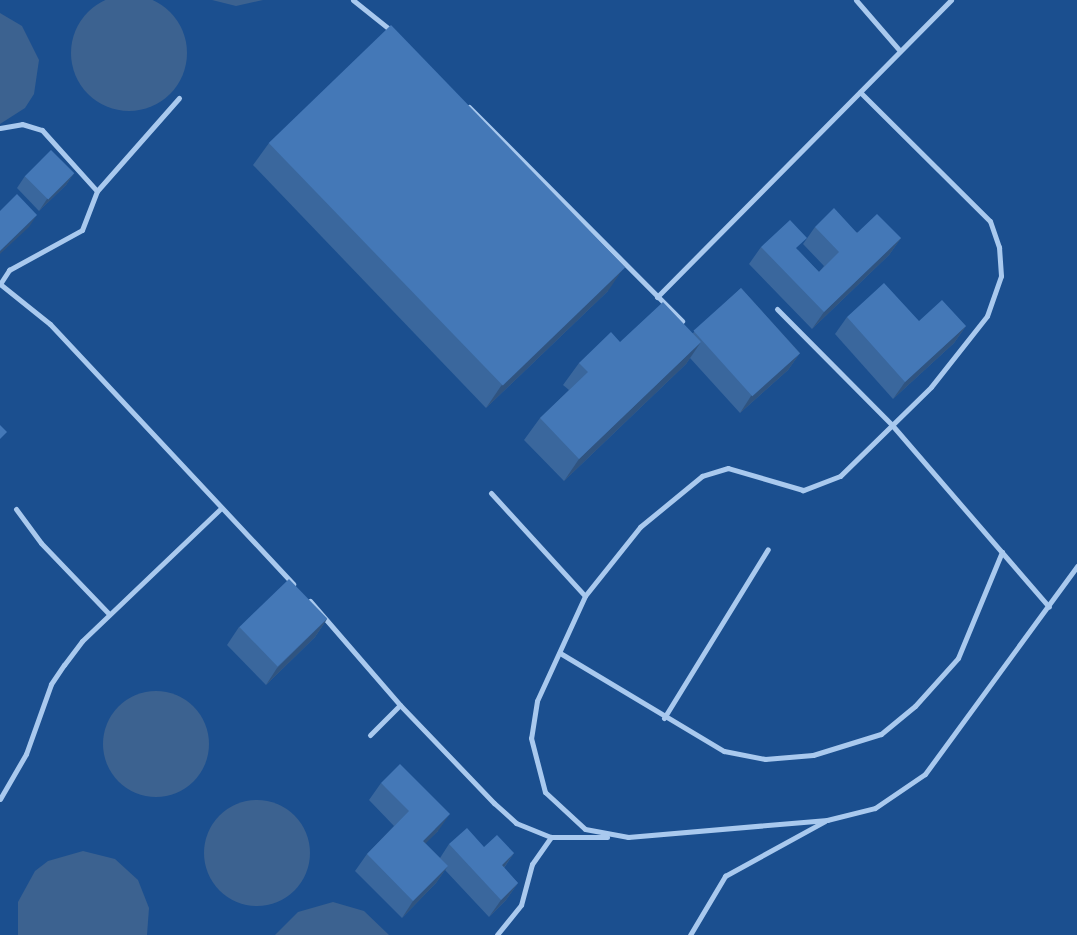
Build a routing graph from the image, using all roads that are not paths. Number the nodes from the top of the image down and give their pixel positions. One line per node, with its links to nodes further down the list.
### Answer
1 (353, 0): 4 (lane)
2 (856, 0): 5 (lane)
3 (951, 0): 5 (lane)
4 (403, 41)
5 (900, 51): 6 (lane)
6 (860, 92): 12 (lane); 15 (lane)
7 (179, 99): 10 (lane)
8 (462, 100): 12 (lane)
9 (0, 128): 10 (lane)
10 (97, 191): 11 (lane)
11 (0, 284): 18 (lane)
12 (657, 297): 14 (lane)
13 (777, 309): 15 (lane)
14 (682, 321)
15 (892, 425): 20 (lane); 22 (lane)
16 (491, 493): 22 (lane)
17 (16, 509): 24 (lane)
18 (219, 510): 24 (lane); 26 (lane)
19 (768, 548): 27 (lane)
20 (1002, 552): 23 (lane); 27 (lane)
21 (1077, 566): 23 (lane)
22 (585, 596): 25 (lane)
23 (1049, 607): 30 (lane)
24 (109, 614): 29 (lane)
25 (560, 653): 27 (lane); 32 (lane)
26 (400, 705): 28 (lane); 31 (lane)
27 (664, 718)
28 (370, 735)
29 (0, 799)
30 (827, 820): 32 (lane); 34 (lane)
31 (551, 837): 32 (lane); 33 (lane)
32 (628, 837)
33 (497, 935)
34 (690, 935)

